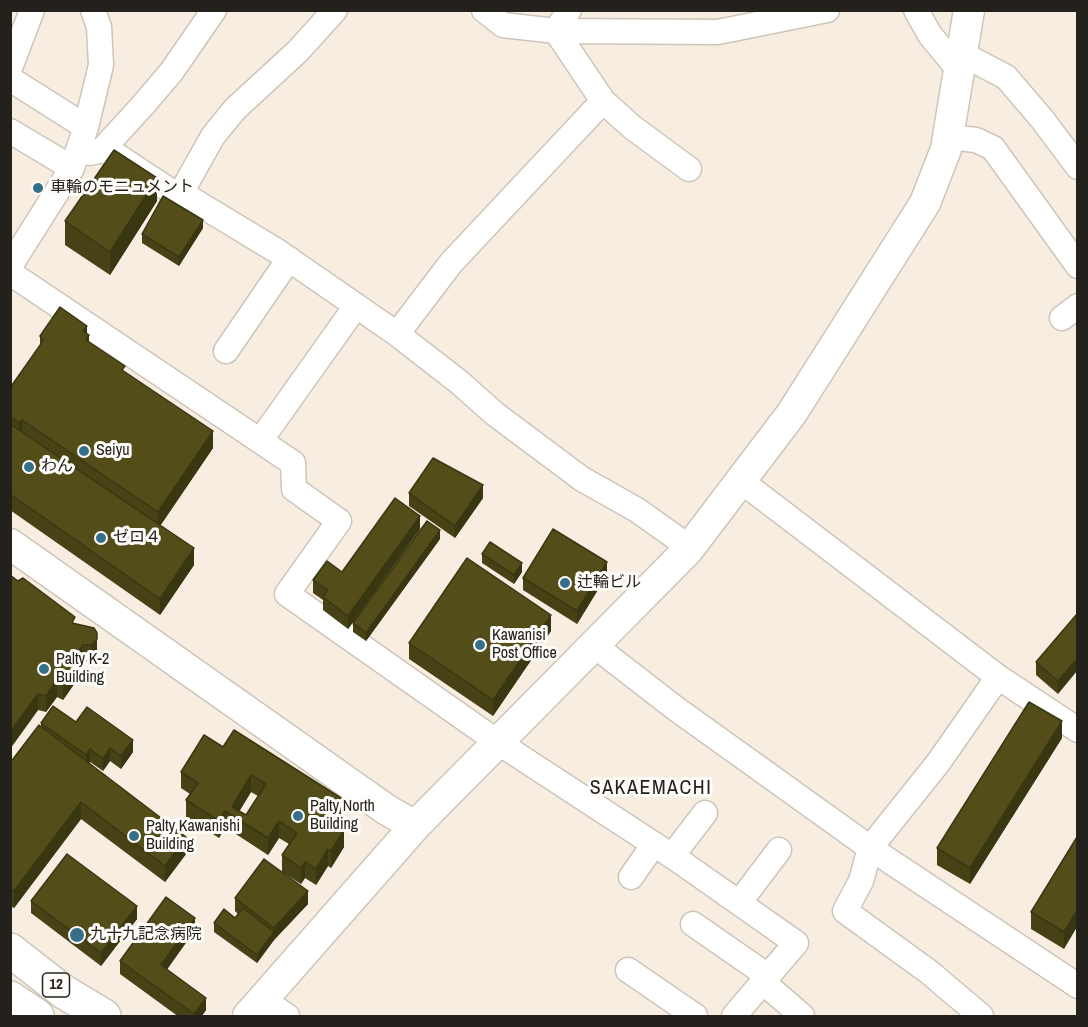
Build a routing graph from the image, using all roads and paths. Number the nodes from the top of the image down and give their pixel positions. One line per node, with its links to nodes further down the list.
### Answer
1 (32, 10): 12 (street)
2 (93, 10): 15 (street)
3 (214, 10): 18 (street)
4 (335, 10): 22 (street)
5 (484, 10): 10 (street)
6 (569, 10): 10 (street)
7 (827, 10): 10 (street)
8 (916, 10): 11 (street)
9 (969, 10): 11 (street)
10 (556, 31): 14 (street)
11 (961, 62): 17 (street); 20 (street)
12 (10, 68)
13 (10, 79): 15 (street)
14 (603, 101): 21 (street); 28 (street)
15 (86, 127): 19 (street)
16 (10, 131): 19 (street)
17 (948, 137): 25 (street); 31 (street)
18 (102, 150): 19 (street); 22 (street)
19 (74, 163): 24 (street)
20 (1077, 167)
21 (689, 169)
22 (181, 193): 23 (street)
23 (289, 259): 27 (street); 29 (street)
24 (10, 266)
25 (1077, 266)
26 (10, 273): 30 (street)
27 (356, 306): 28 (street); 30 (street)
28 (397, 334): 33 (street)
29 (225, 351)
30 (260, 441): 37 (street)
31 (741, 481): 33 (street); 35 (street)
32 (10, 544): 39 (street)
33 (688, 550): 34 (street)
34 (595, 646): 37 (street); 40 (street)
35 (998, 677): 36 (street); 40 (street)
36 (1077, 730)
37 (499, 742): 39 (street); 41 (street)
38 (705, 813): 41 (street)
39 (415, 826): 51 (street)
40 (870, 848): 49 (street); 52 (street)
41 (663, 850): 43 (street); 44 (street)
42 (779, 850): 44 (street)
43 (631, 877)
44 (739, 903): 48 (street)
45 (693, 924): 48 (street)
46 (10, 950): 54 (main road, 12)
47 (628, 970): 56 (street)
48 (765, 979): 57 (street); 58 (street)
49 (1077, 986)
50 (10, 998): 53 (main road, 12)
51 (255, 1008): 55 (street)
52 (969, 1013)
53 (37, 1017)
54 (104, 1017)
55 (287, 1017)
56 (695, 1017)
57 (734, 1017)
58 (802, 1017)

